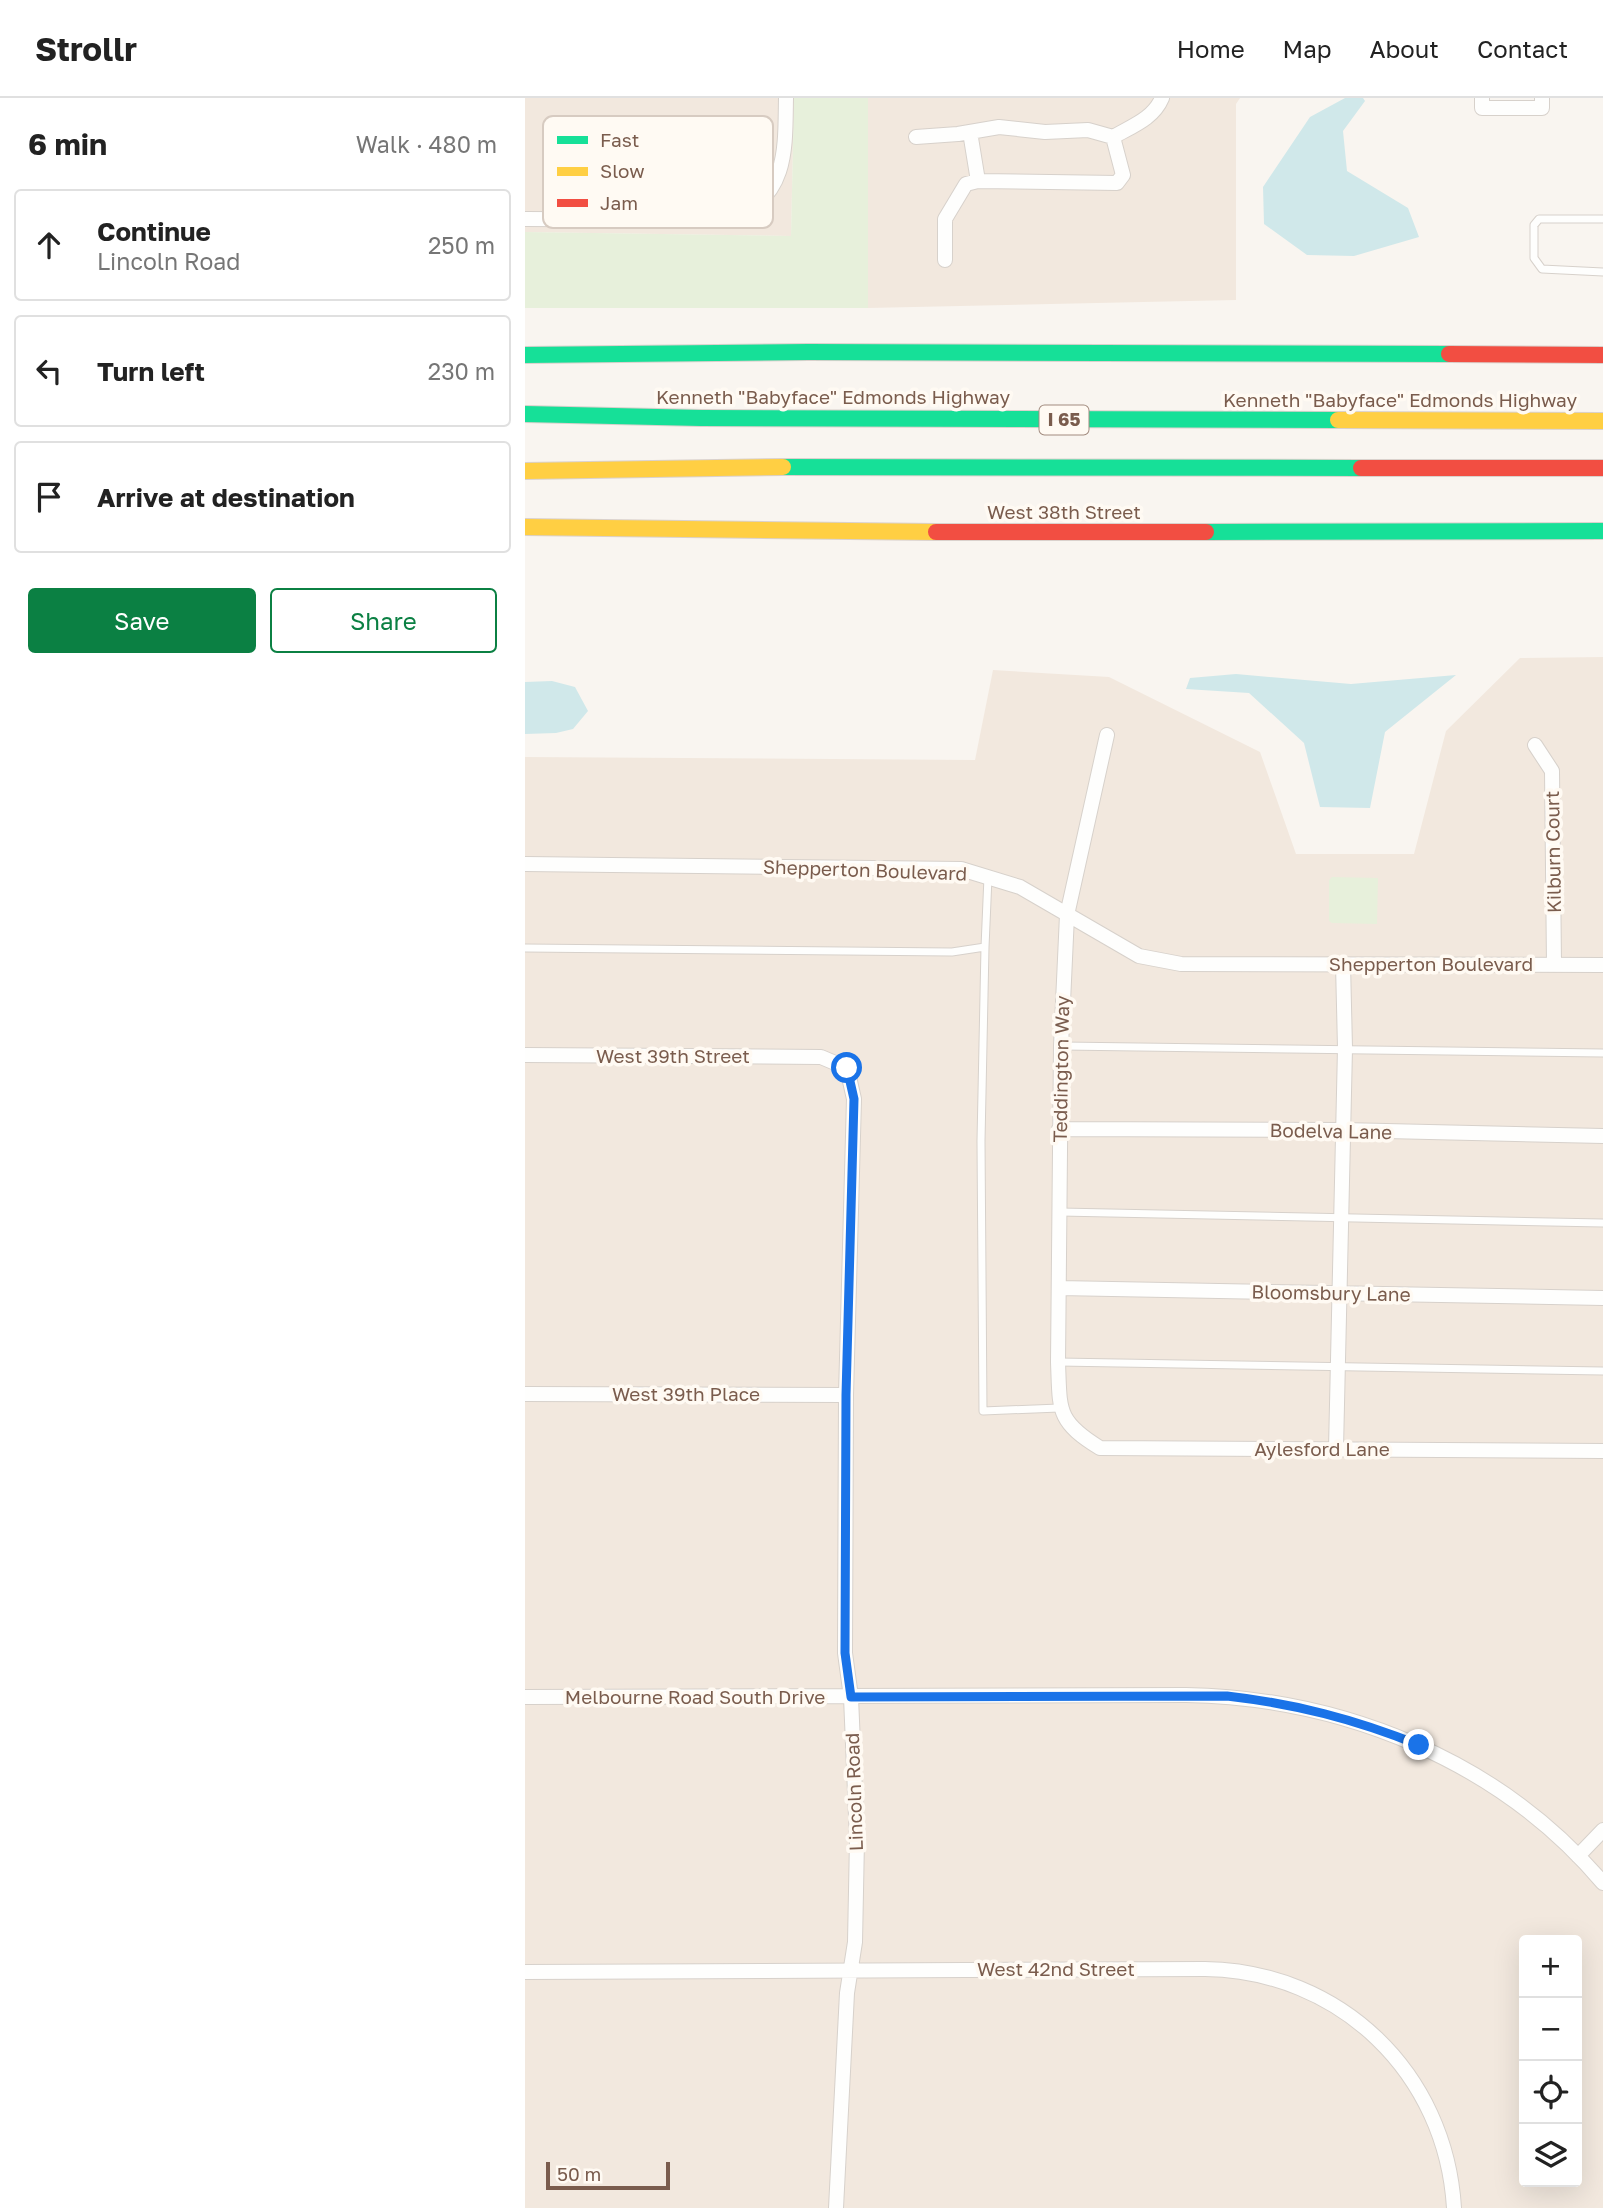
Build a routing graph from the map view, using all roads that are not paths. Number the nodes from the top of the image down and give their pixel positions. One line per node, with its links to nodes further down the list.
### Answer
1 (786, 98): 9 (street)
2 (1162, 98): 7 (street)
3 (1482, 98): 4 (street)
4 (1542, 98)
5 (970, 132): 6 (street); 7 (street); 8 (street)
6 (916, 136)
7 (1113, 137): 8 (street)
8 (978, 181): 13 (street)
9 (773, 185)
10 (525, 219): 11 (street)
11 (543, 219)
12 (1603, 219): 14 (lane)
13 (945, 260)
14 (1603, 272)
15 (525, 355): 16 (main road)
16 (1603, 355)
17 (525, 414): 18 (main road, Kenneth "Babyface" Edmonds Highway / I 65)
18 (1603, 421)
19 (1603, 468): 20 (main road)
20 (525, 471)
21 (525, 527): 22 (main road, West 38th Street)
22 (1603, 531)
23 (1107, 735): 27 (street, Teddington Way)
24 (1535, 745): 31 (street, Kilburn Court)
25 (525, 864): 26 (street, Shepperton Boulevard)
26 (988, 877): 27 (street, Shepperton Boulevard); 28 (lane)
27 (1067, 915): 30 (street, Shepperton Boulevard); 33 (street, Teddington Way)
28 (985, 947): 29 (lane); 52 (lane)
29 (525, 948)
30 (1343, 964): 31 (street, Shepperton Boulevard); 34 (street)
31 (1554, 965): 32 (street, Shepperton Boulevard)
32 (1603, 965)
33 (1061, 1046): 34 (lane); 38 (street, Teddington Way)
34 (1345, 1048): 35 (lane); 39 (street)
35 (1603, 1053)
36 (525, 1055): 37 (street, West 39th Street)
37 (821, 1057): 51 (street, Lincoln Road)
38 (1059, 1129): 39 (street, Bodelva Lane); 41 (street, Teddington Way)
39 (1343, 1130): 40 (street, Bodelva Lane); 42 (street)
40 (1603, 1136)
41 (1059, 1212): 42 (lane); 44 (street, Teddington Way)
42 (1341, 1218): 43 (lane); 45 (street)
43 (1603, 1223)
44 (1059, 1288): 45 (street, Bloomsbury Lane); 47 (street, Teddington Way)
45 (1340, 1293): 46 (street, Bloomsbury Lane); 48 (street)
46 (1603, 1298)
47 (1058, 1362): 48 (lane); 52 (street, Teddington Way)
48 (1338, 1366): 49 (lane); 53 (street)
49 (1603, 1371)
50 (525, 1394): 51 (street, West 39th Place)
51 (846, 1395): 56 (street, Lincoln Road)
52 (1059, 1408): 53 (street, Aylesford Lane)
53 (1336, 1449): 54 (street, Aylesford Lane)
54 (1603, 1451)
55 (525, 1697): 56 (street, Melbourne Road South Drive)
56 (851, 1697): 58 (street, Melbourne Road South Drive); 60 (street, Lincoln Road)
57 (1603, 1830): 58 (street)
58 (1578, 1856): 59 (street, Melbourne Road South Drive)
59 (1603, 1883)
60 (852, 1970): 61 (street, West 42nd Street); 62 (street, Lincoln Road); 63 (street, West 42nd Street)
61 (525, 1972)
62 (836, 2208)
63 (1454, 2208)

